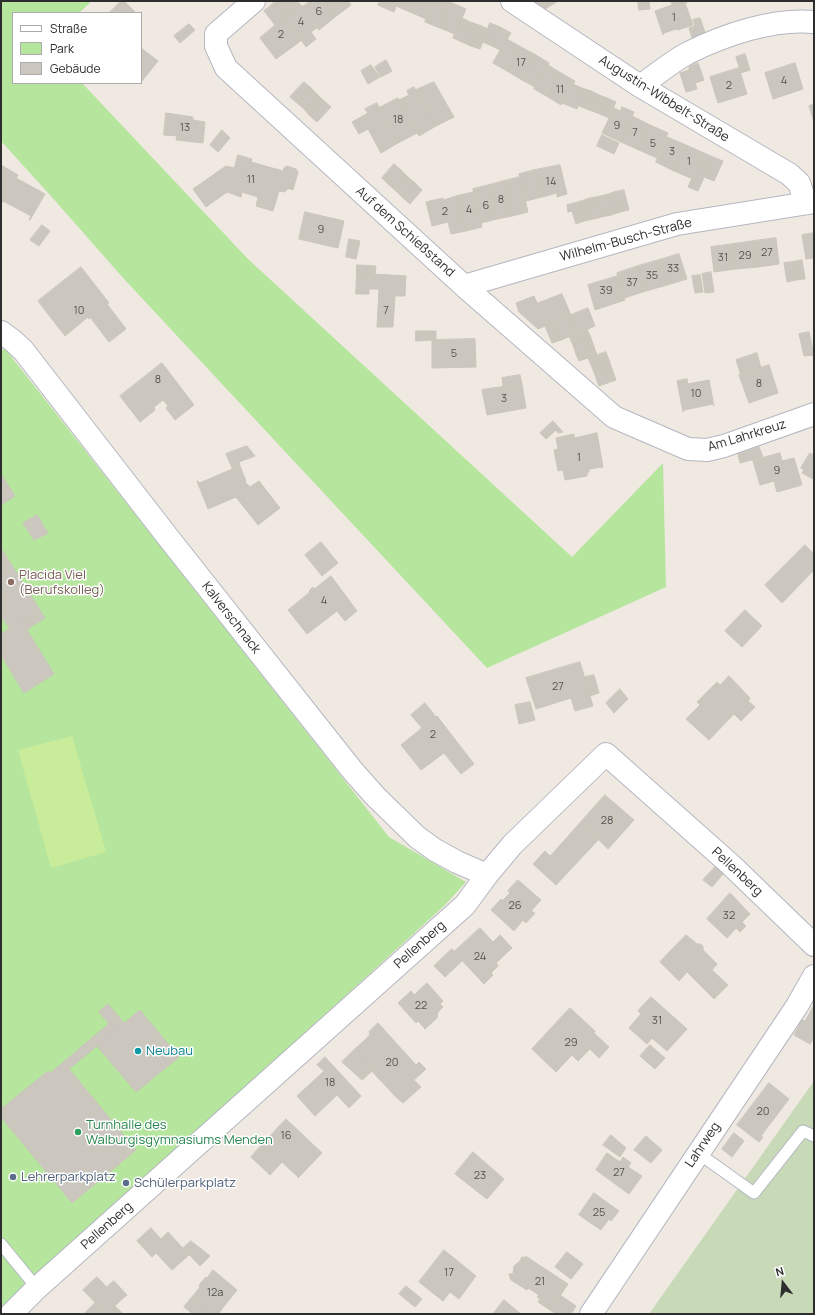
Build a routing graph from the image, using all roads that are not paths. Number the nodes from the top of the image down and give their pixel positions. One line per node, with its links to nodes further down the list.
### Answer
1 (254, 1): 6 (street, Auf dem Schießstand)
2 (512, 1): 4 (street, Augustin-Wibbelt-Straße)
3 (814, 22): 4 (street)
4 (640, 86): 5 (street, Augustin-Wibbelt-Straße)
5 (810, 202): 6 (street, Wilhelm-Busch-Straße)
6 (464, 286): 9 (street, Auf dem Schießstand)
7 (1, 332): 10 (street, Kalverschnack)
8 (814, 414): 9 (street, Am Lahrkreuz)
9 (614, 417)
10 (487, 874): 11 (street, Pellenberg); 16 (street, Pellenberg)
11 (814, 946)
12 (814, 976): 14 (street, Lahrweg)
13 (814, 1136): 14 (lane)
14 (698, 1153): 18 (street, Lahrweg)
15 (1, 1244): 16 (lane)
16 (37, 1288): 17 (street, Pellenberg)
17 (22, 1310)
18 (591, 1314)

